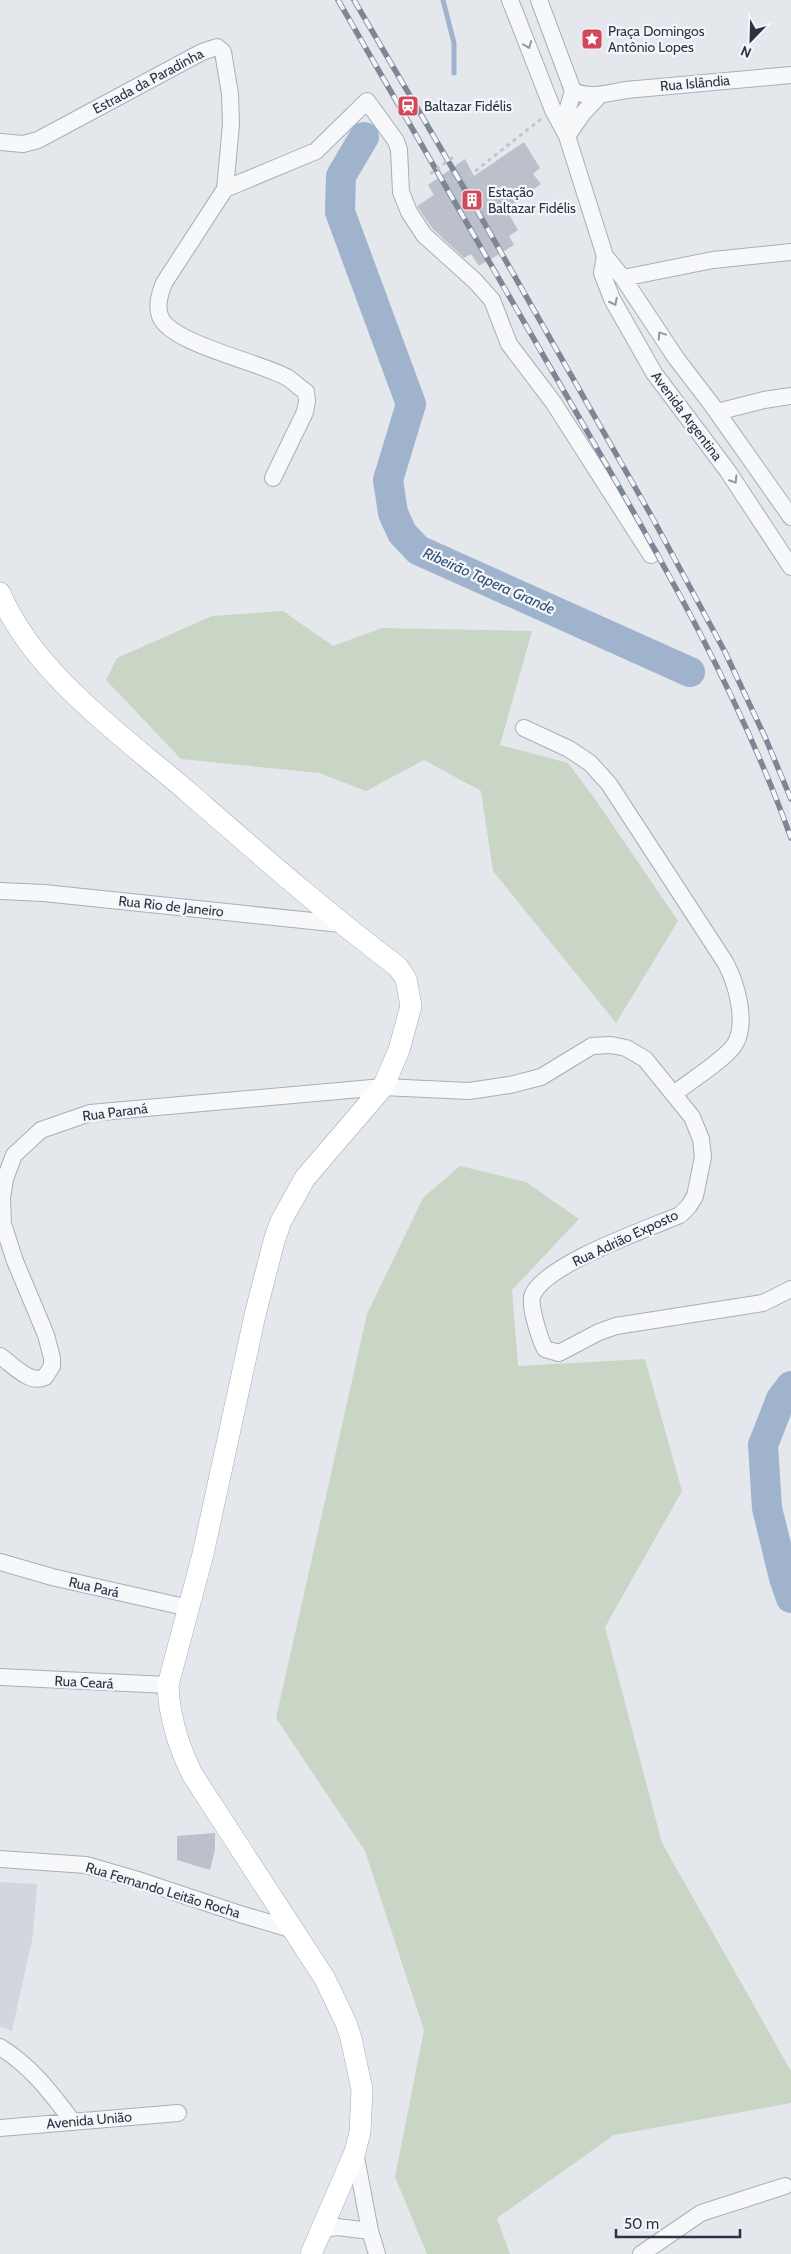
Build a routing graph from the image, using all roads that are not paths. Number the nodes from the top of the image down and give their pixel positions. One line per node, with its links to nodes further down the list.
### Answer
1 (510, 0): 6 (street, one-way to 6)
2 (539, 0): 4 (street)
3 (791, 75): 5 (street, Rua Islândia)
4 (572, 91): 5 (street, Rua Islândia); 6 (street)
5 (600, 95): 6 (street)
6 (567, 136): 10 (street, Avenida Argentina)
7 (0, 142): 8 (street, Estrada da Paradinha)
8 (225, 189): 18 (street); 20 (street)
9 (791, 252): 11 (street)
10 (605, 256): 11 (street, Avenida Argentina); 13 (street, Avenida Argentina, one-way to 13)
11 (623, 278): 12 (street, Avenida Argentina, one-way to 11)
12 (676, 358): 13 (street); 14 (street, Avenida Argentina)
13 (654, 373): 15 (street, Avenida Argentina)
14 (691, 378): 15 (street); 17 (street, Avenida Argentina)
15 (666, 389): 21 (street, Avenida Argentina, one-way to 21)
16 (791, 396): 17 (street)
17 (717, 412): 19 (street, Avenida Argentina)
18 (273, 478)
19 (791, 517)
20 (651, 554)
21 (791, 567)
22 (0, 593): 25 (main road)
23 (524, 728): 27 (street)
24 (0, 891): 25 (street, Rua Rio de Janeiro)
25 (341, 924): 26 (main road)
26 (383, 1087): 27 (street, Rua Adrião Exposto); 29 (street, Rua Paraná); 31 (main road)
27 (675, 1093): 28 (street, Rua Adrião Exposto)
28 (791, 1289)
29 (5, 1359)
30 (0, 1562): 31 (street, Rua Pará)
31 (189, 1608): 33 (main road)
32 (0, 1677): 33 (street, Rua Ceará)
33 (168, 1685): 35 (main road)
34 (0, 1859): 35 (street, Rua Fernando Leitão Rocha)
35 (294, 1930): 40 (main road)
36 (0, 2047): 38 (street)
37 (178, 2113): 38 (street, Avenida União)
38 (73, 2122): 39 (street, Avenida União)
39 (0, 2128)
40 (355, 2152): 42 (main road); 43 (street)
41 (785, 2186): 46 (street)
42 (323, 2229): 43 (street); 44 (main road)
43 (370, 2231): 45 (street)
44 (311, 2254)
45 (378, 2254)
46 (641, 2254)

